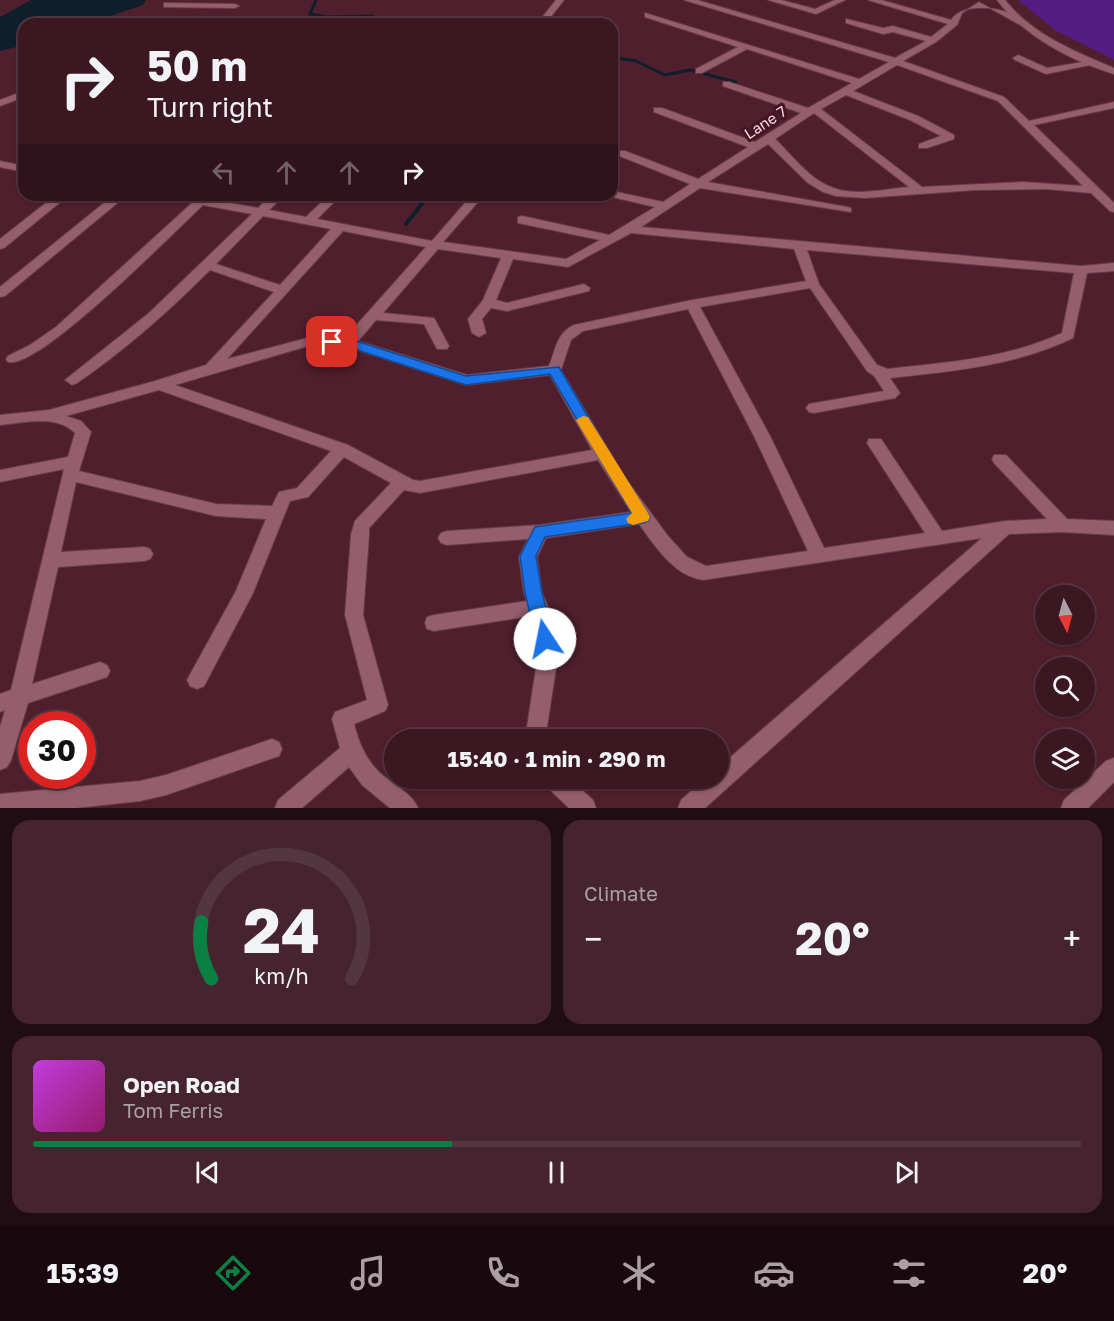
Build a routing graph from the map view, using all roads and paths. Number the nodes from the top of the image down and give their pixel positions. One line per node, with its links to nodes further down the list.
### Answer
1 (560, 0): 14 (street)
2 (688, 0): 21 (street)
3 (771, 0): 4 (street)
4 (841, 0)
5 (872, 0): 16 (street)
6 (979, 0): 16 (street, Lane 7); 17 (street)
7 (1001, 0): 17 (street)
8 (1013, 0): 23 (street)
9 (167, 5): 10 (street)
10 (199, 6): 11 (street); 13 (street)
11 (235, 6)
12 (648, 15): 19 (street)
13 (188, 18)
14 (546, 18)
15 (849, 21): 18 (street)
16 (954, 22): 18 (street, Lane 7)
17 (1025, 24): 22 (street)
18 (933, 40): 21 (street, Lane 7)
19 (744, 46): 24 (street); 26 (street)
20 (1018, 58): 22 (street)
21 (895, 61): 26 (street, Lane 7); 34 (street)
22 (1095, 63): 25 (street)
23 (1114, 66)
24 (699, 71)
25 (1114, 71)
26 (859, 82): 28 (street, Lane 7)
27 (726, 84): 33 (street)
28 (844, 91): 33 (street, Lane 7); 37 (street)
29 (18, 96): 30 (street)
30 (0, 103)
31 (1114, 105): 34 (street)
32 (658, 110): 36 (street)
33 (812, 110): 35 (street, Lane 7); 42 (street)
34 (1027, 124): 43 (street)
35 (768, 138): 36 (street, Lane 7); 42 (street)
36 (755, 146): 41 (street, Lane 7)
37 (923, 146)
38 (621, 153): 41 (street)
39 (0, 164): 40 (street)
40 (18, 168)
41 (699, 184): 53 (street, Lane 7); 55 (street)
42 (921, 190): 43 (street)
43 (1093, 190): 54 (street)
44 (618, 195): 53 (street)
45 (55, 201): 62 (street)
46 (114, 201): 72 (street)
47 (201, 201): 52 (street); 79 (street)
48 (223, 201): 52 (street)
49 (272, 201): 56 (street)
50 (329, 201): 58 (street)
51 (473, 201): 63 (street)
52 (220, 204): 56 (street)
53 (664, 206): 60 (street, Lane 7)
54 (1114, 209)
55 (847, 210)
56 (260, 212): 58 (street); 66 (street)
57 (522, 220): 61 (street)
58 (309, 221): 59 (street)
59 (341, 226): 63 (street); 71 (street)
60 (629, 229): 61 (street, Lane 7); 64 (street)
61 (610, 239): 65 (street, Lane 7)
62 (0, 245)
63 (435, 245): 65 (street); 75 (street)
64 (800, 245): 68 (street); 69 (street)
65 (508, 255): 73 (street)
66 (206, 265): 71 (street); 83 (street)
67 (1114, 267): 68 (street)
68 (1081, 270): 82 (street)
69 (813, 284): 74 (street); 82 (street)
70 (584, 288): 73 (street)
71 (282, 290): 80 (street)
72 (0, 292)
73 (489, 301): 76 (street)
74 (692, 304): 81 (street); 104 (street)
75 (372, 316): 77 (street); 78 (street)
76 (479, 333)
77 (349, 343): 80 (street); 81 (street)
78 (442, 346)
79 (13, 359)
80 (211, 368): 84 (street)
81 (554, 370): 90 (street)
82 (879, 373): 85 (street)
83 (72, 380)
84 (160, 385): 86 (street); 89 (street)
85 (814, 408)
86 (49, 415): 87 (street); 92 (street)
87 (0, 420)
88 (876, 443): 102 (street)
89 (342, 449): 94 (street); 95 (street)
90 (603, 454): 94 (street); 96 (street)
91 (1000, 459): 97 (street)
92 (71, 469): 93 (street); 95 (street); 105 (street)
93 (0, 476)
94 (401, 483): 114 (street)
95 (276, 513): 109 (street)
96 (643, 517): 100 (street); 104 (street)
97 (1063, 525): 98 (street); 99 (street)
98 (1005, 528): 102 (street); 122 (street)
99 (1114, 528)
100 (540, 532): 101 (street); 106 (street)
101 (447, 538)
102 (937, 538): 104 (street)
103 (144, 554): 105 (street)
104 (819, 556)
105 (51, 560): 110 (street)
106 (539, 607): 107 (street); 112 (street)
107 (434, 623)
108 (100, 671): 110 (street)
109 (197, 680)
110 (20, 695): 111 (street); 115 (street)
111 (0, 703)
112 (537, 729)
113 (272, 749): 118 (street)
114 (351, 752): 119 (street); 120 (street)
115 (0, 760)
116 (1114, 768): 123 (street)
117 (565, 789): 121 (street)
118 (0, 805)
119 (286, 808)
120 (407, 808)
121 (585, 808)
122 (689, 808)
123 (1072, 808)

